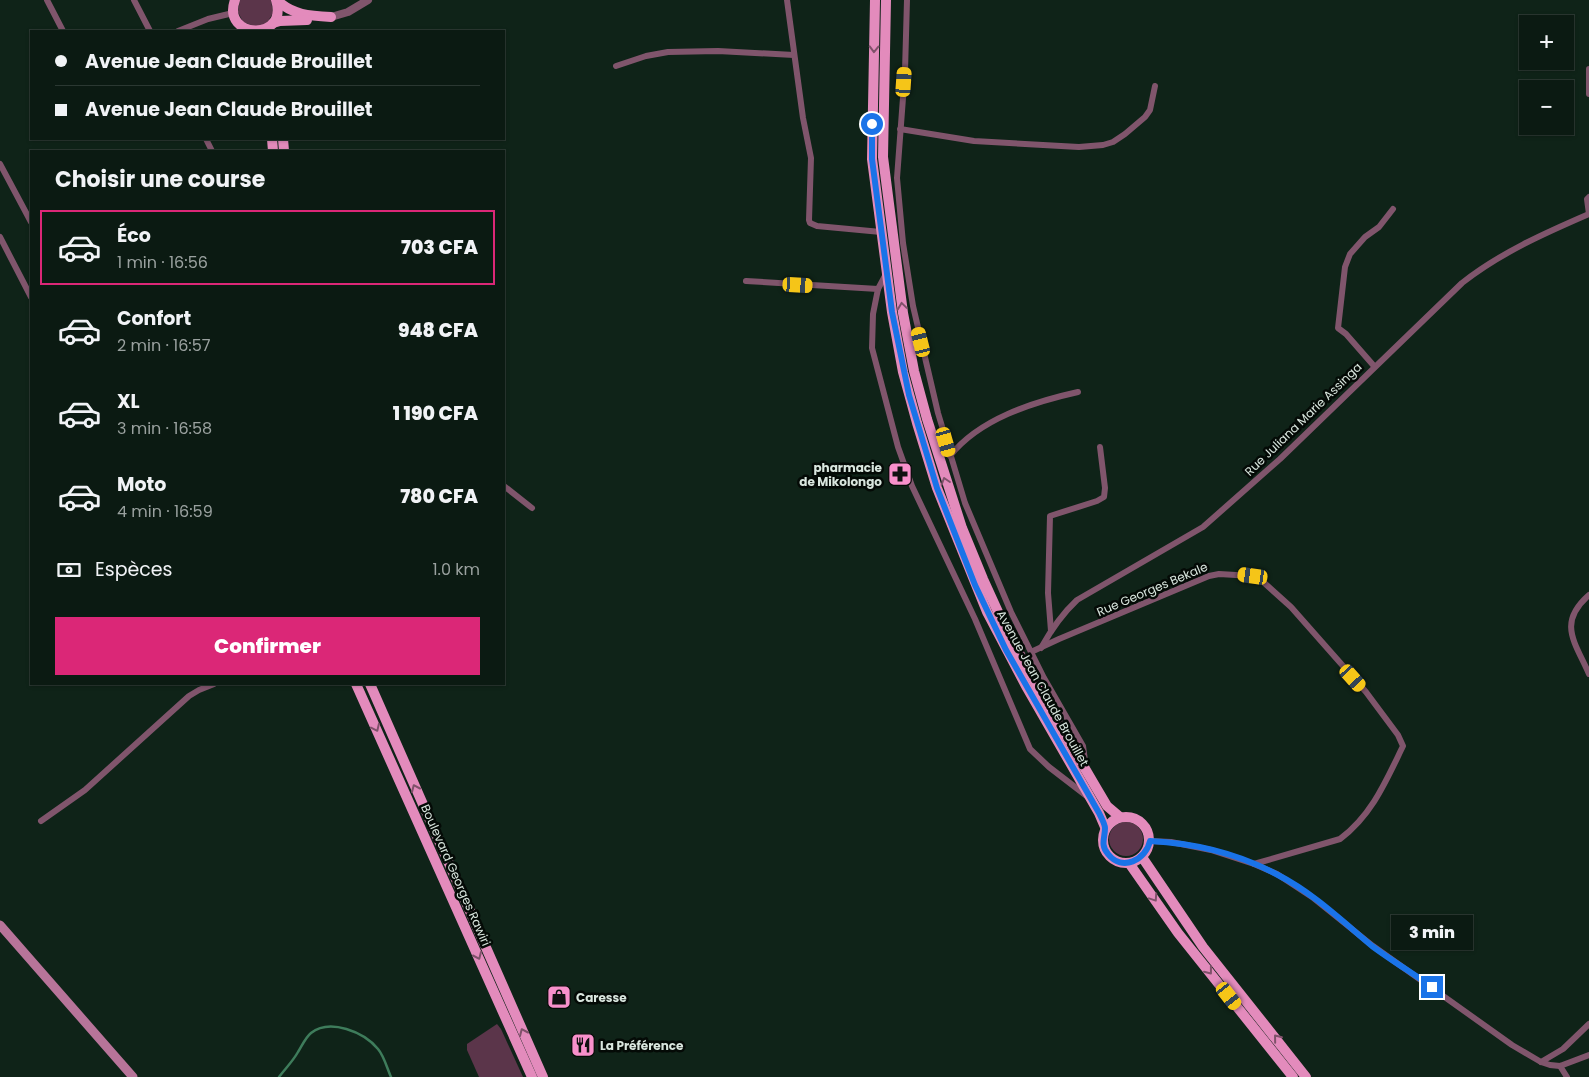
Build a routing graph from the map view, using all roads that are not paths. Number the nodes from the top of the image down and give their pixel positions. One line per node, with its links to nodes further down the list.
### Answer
1 (47, 0): 12 (street)
2 (134, 0): 13 (street)
3 (276, 0): 10 (main road); 11 (main road)
4 (368, 0): 10 (street)
5 (787, 0): 16 (street)
6 (875, 0): 27 (main road, Avenue Jean Claude Brouillet, one-way to 27)
7 (886, 0): 47 (main road, Avenue Jean Claude Brouillet, one-way to 7)
8 (906, 0): 21 (street)
9 (234, 4): 14 (street); 15 (main road)
10 (330, 17): 11 (main road)
11 (270, 27)
12 (62, 30)
13 (149, 30)
14 (180, 30)
15 (246, 30)
16 (794, 55): 17 (street); 27 (street)
17 (616, 66)
18 (1589, 69): 20 (street)
19 (1155, 86): 21 (street)
20 (1589, 94)
21 (900, 129): 36 (street)
22 (0, 164): 26 (street)
23 (1589, 197): 25 (street)
24 (1393, 209): 33 (street)
25 (1589, 214): 33 (street, Rue Juliana Marie Assinga)
26 (30, 220)
27 (880, 232): 29 (main road, Avenue Jean Claude Brouillet)
28 (0, 237): 32 (street)
29 (886, 274): 31 (street); 48 (main road, Avenue Jean Claude Brouillet)
30 (746, 281): 31 (street)
31 (878, 289): 48 (street)
32 (30, 295)
33 (1374, 366): 40 (street, Rue Juliana Marie Assinga)
34 (1078, 392): 36 (street)
35 (1100, 447): 40 (street)
36 (950, 456): 42 (street)
37 (505, 487): 38 (street)
38 (532, 508)
39 (1589, 595): 43 (street)
40 (1050, 630): 41 (street, Rue Juliana Marie Assinga)
41 (1040, 648): 42 (street, Rue Georges Bekale); 55 (street, Rue Georges Bekale)
42 (1031, 652): 47 (street)
43 (1589, 674)
44 (356, 685): 62 (main road, Boulevard Georges Rawiri, one-way to 62)
45 (370, 685): 63 (main road, Boulevard Georges Rawiri, one-way to 45)
46 (197, 687): 50 (street)
47 (1086, 771): 49 (main road, Avenue Jean Claude Brouillet)
48 (1090, 798): 51 (main road, Avenue Jean Claude Brouillet)
49 (1120, 817): 51 (main road); 52 (main road)
50 (41, 820)
51 (1105, 827): 54 (main road)
52 (1150, 841): 53 (main road); 55 (street)
53 (1142, 857): 54 (main road); 65 (main road, one-way to 53)
54 (1129, 863): 64 (main road, one-way to 64)
55 (1254, 864): 59 (street)
56 (0, 925): 61 (main road)
57 (1589, 1024): 59 (street)
58 (1589, 1055): 60 (street)
59 (1541, 1062): 60 (street)
60 (1560, 1066): 66 (street)
61 (132, 1077)
62 (532, 1077)
63 (543, 1077)
64 (1292, 1077)
65 (1306, 1077)
66 (1567, 1077)

